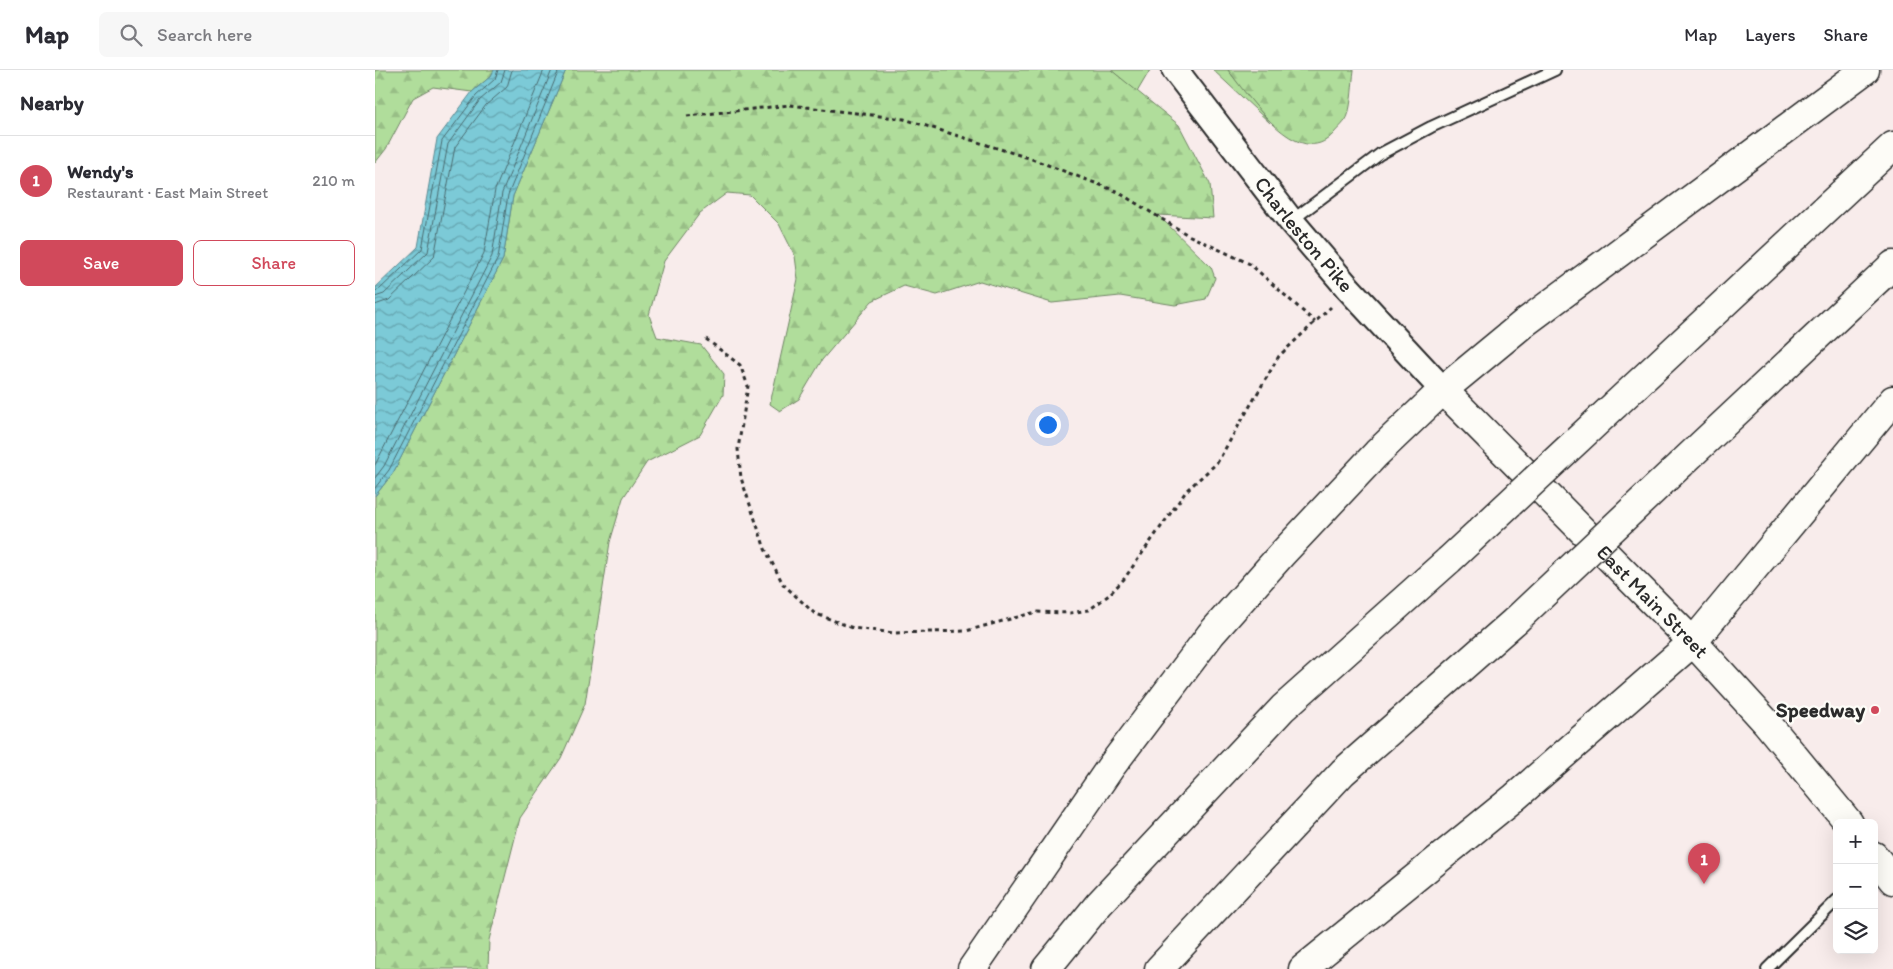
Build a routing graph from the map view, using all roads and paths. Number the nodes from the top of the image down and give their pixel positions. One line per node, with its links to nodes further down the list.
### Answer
1 (1555, 70): 6 (lane)
2 (1865, 70): 11 (main road)
3 (1180, 77): 6 (street, Charleston Pike)
4 (687, 116): 9 (path)
5 (1893, 146): 17 (main road, bridge)
6 (1291, 221): 8 (street, Charleston Pike)
7 (1893, 264): 18 (main road, bridge)
8 (1349, 289): 9 (path); 11 (street, Charleston Pike)
9 (1315, 322): 10 (path)
10 (706, 339)
11 (1443, 390): 13 (main road, East Main Street); 16 (main road)
12 (1893, 400): 13 (main road)
13 (1693, 642): 14 (main road, East Main Street); 19 (main road)
14 (1846, 819)
15 (1833, 904): 20 (lane)
16 (972, 969)
17 (1046, 969)
18 (1159, 969)
19 (1303, 969)
20 (1767, 969)

